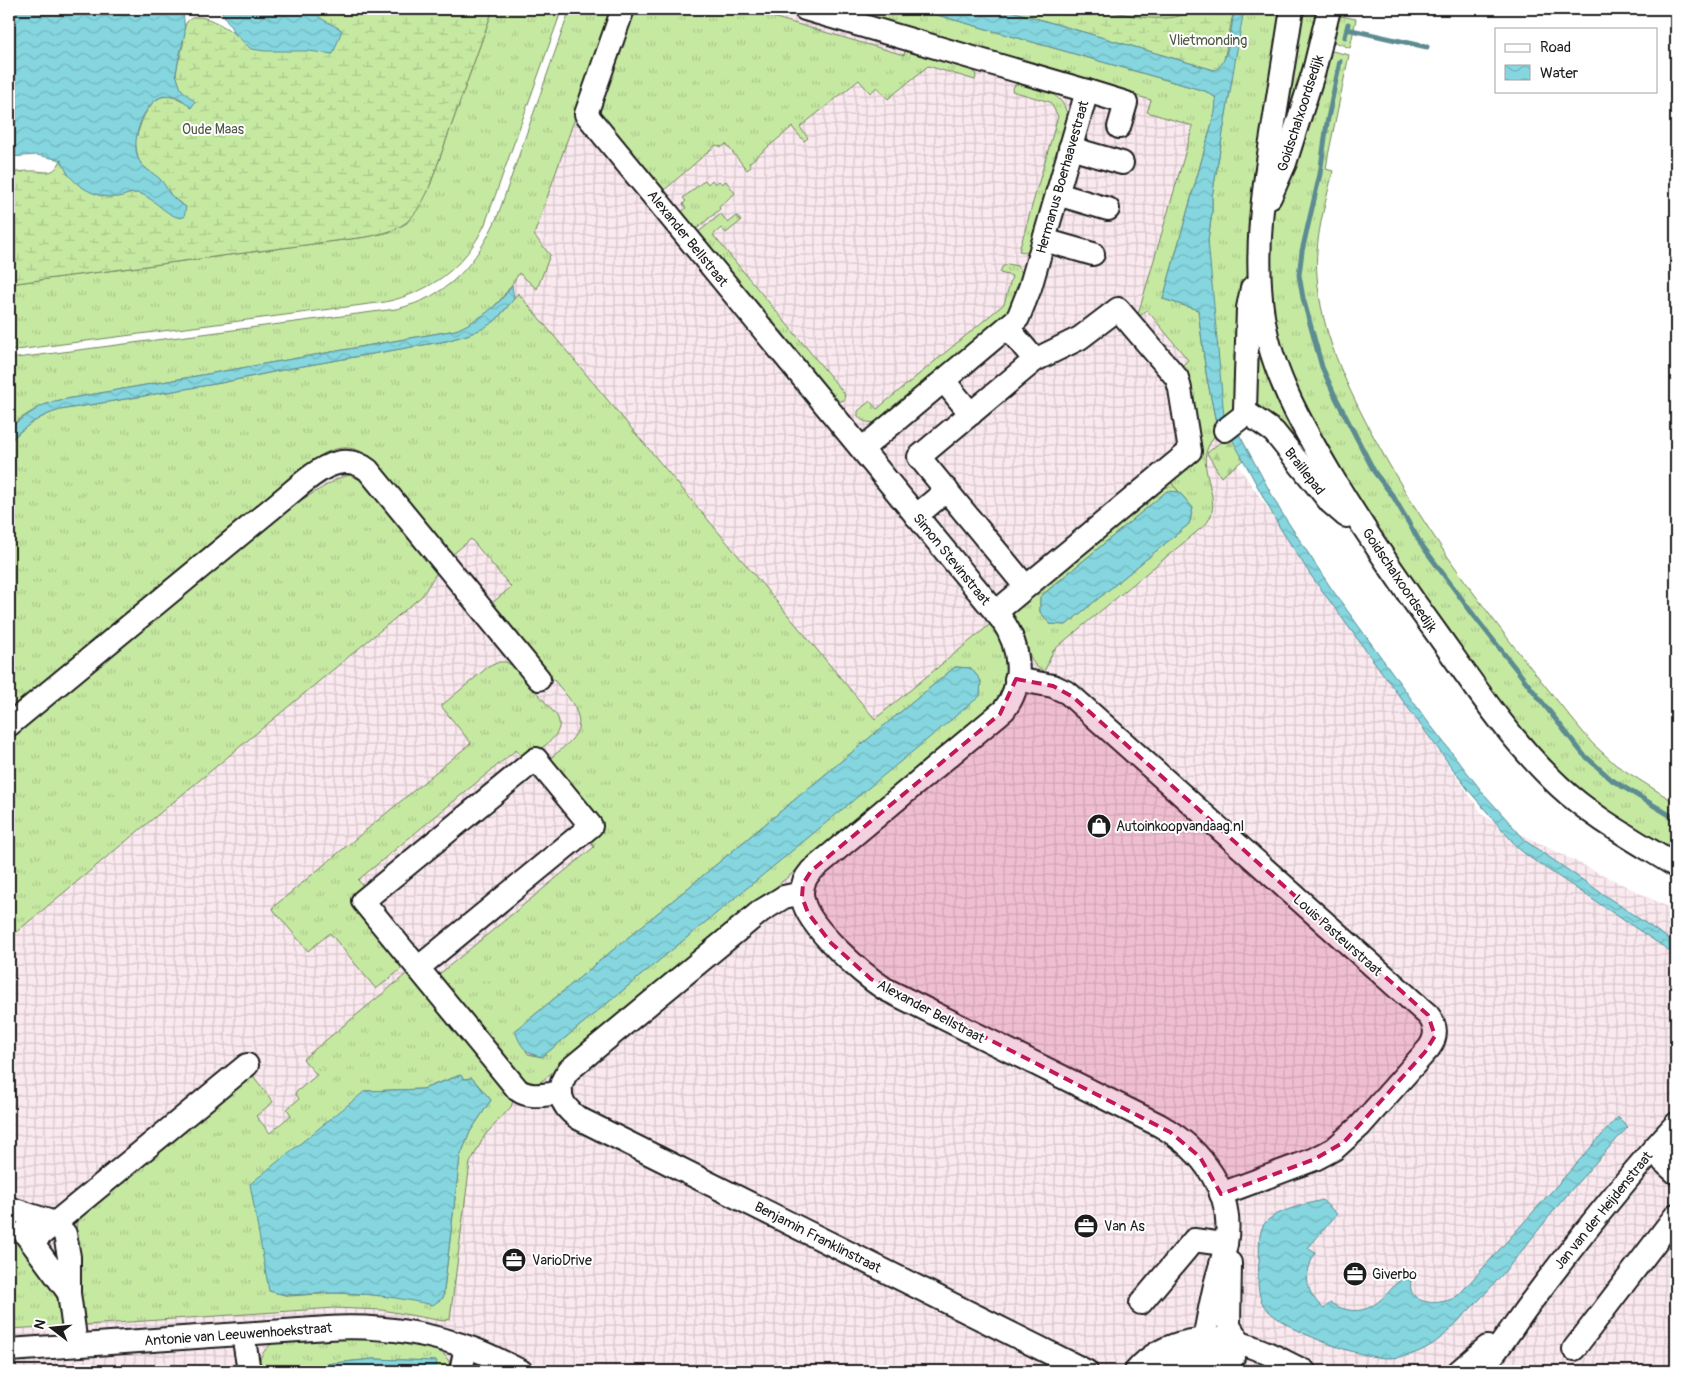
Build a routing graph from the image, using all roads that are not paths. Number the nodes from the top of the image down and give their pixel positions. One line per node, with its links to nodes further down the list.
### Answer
1 (623, 9): 21 (street, Alexander Bellstraat)
2 (805, 9): 5 (street, Hermanus Boerhaavestraat)
3 (1292, 9): 11 (street, Goidschalxoordsedijk)
4 (1329, 9): 11 (street, Goidschalxoordsedijk)
5 (1087, 91): 6 (street); 7 (street, Hermanus Boerhaavestraat)
6 (1119, 127)
7 (1070, 148): 8 (street); 9 (street, Hermanus Boerhaavestraat)
8 (1122, 163)
9 (1057, 194): 10 (street); 12 (street, Hermanus Boerhaavestraat)
10 (1108, 209)
11 (1262, 213): 14 (street, Goidschalxoordsedijk)
12 (1044, 240): 13 (street); 15 (street, Hermanus Boerhaavestraat)
13 (1093, 254)
14 (1260, 270): 18 (street); 24 (street, Goidschalxoordsedijk)
15 (1008, 328): 16 (street); 17 (street, Hermanus Boerhaavestraat)
16 (1035, 360): 19 (street); 25 (street)
17 (944, 381): 19 (street); 21 (street, Hermanus Boerhaavestraat)
18 (1247, 413): 20 (street); 24 (street, Braillepad)
19 (970, 414): 22 (street)
20 (1225, 430)
21 (862, 449): 23 (street, Simon Stevinstraat)
22 (947, 490): 23 (street); 25 (street)
23 (916, 516): 26 (street, Simon Stevinstraat)
24 (1364, 528): 30 (street, Goidschalxoordsedijk)
25 (1026, 587): 26 (street)
26 (996, 612): 27 (street, Simon Stevinstraat)
27 (1016, 679): 31 (street); 38 (street, Louis Pasteurstraat)
28 (539, 680): 29 (street)
29 (9, 724)
30 (1676, 866)
31 (802, 893): 34 (street); 38 (street, Alexander Bellstraat)
32 (418, 968): 32 (street); 34 (street)
33 (247, 1065): 42 (street)
34 (561, 1093): 58 (street, Benjamin Franklinstraat)
35 (1676, 1124): 36 (street, Jan van der Heijdenstraat)
36 (1654, 1148): 37 (street); 46 (street, Jan van der Heijdenstraat)
37 (1676, 1173)
38 (1221, 1194): 44 (street, Alexander Bellstraat)
39 (9, 1208): 42 (street)
40 (9, 1213): 43 (street)
41 (1676, 1216): 52 (street)
42 (55, 1223): 43 (street); 45 (street)
43 (32, 1242): 45 (street)
44 (1226, 1243): 47 (street); 49 (street, Alexander Bellstraat); 54 (street, Alexander Bellstraat)
45 (69, 1293): 50 (street)
46 (1533, 1299): 63 (street, Jan van der Heijdenstraat); 64 (street, Jan van der Heijdenstraat)
47 (1140, 1303)
48 (243, 1334): 50 (street, Antonie van Leeuwenhoekstraat); 51 (street, Antonie van Leeuwenhoekstraat); 55 (street)
49 (1206, 1340): 54 (street); 59 (street)
50 (76, 1345): 53 (street, Antonie van Leeuwenhoekstraat)
51 (466, 1347): 56 (street); 57 (street, Antonie van Leeuwenhoekstraat)
52 (1574, 1349)
53 (9, 1350)
54 (1232, 1350): 60 (street); 61 (street); 62 (street)
55 (249, 1371)
56 (461, 1371)
57 (521, 1371)
58 (1086, 1371)
59 (1136, 1371)
60 (1158, 1371)
61 (1284, 1371)
62 (1304, 1371)
63 (1459, 1371)
64 (1480, 1371)

